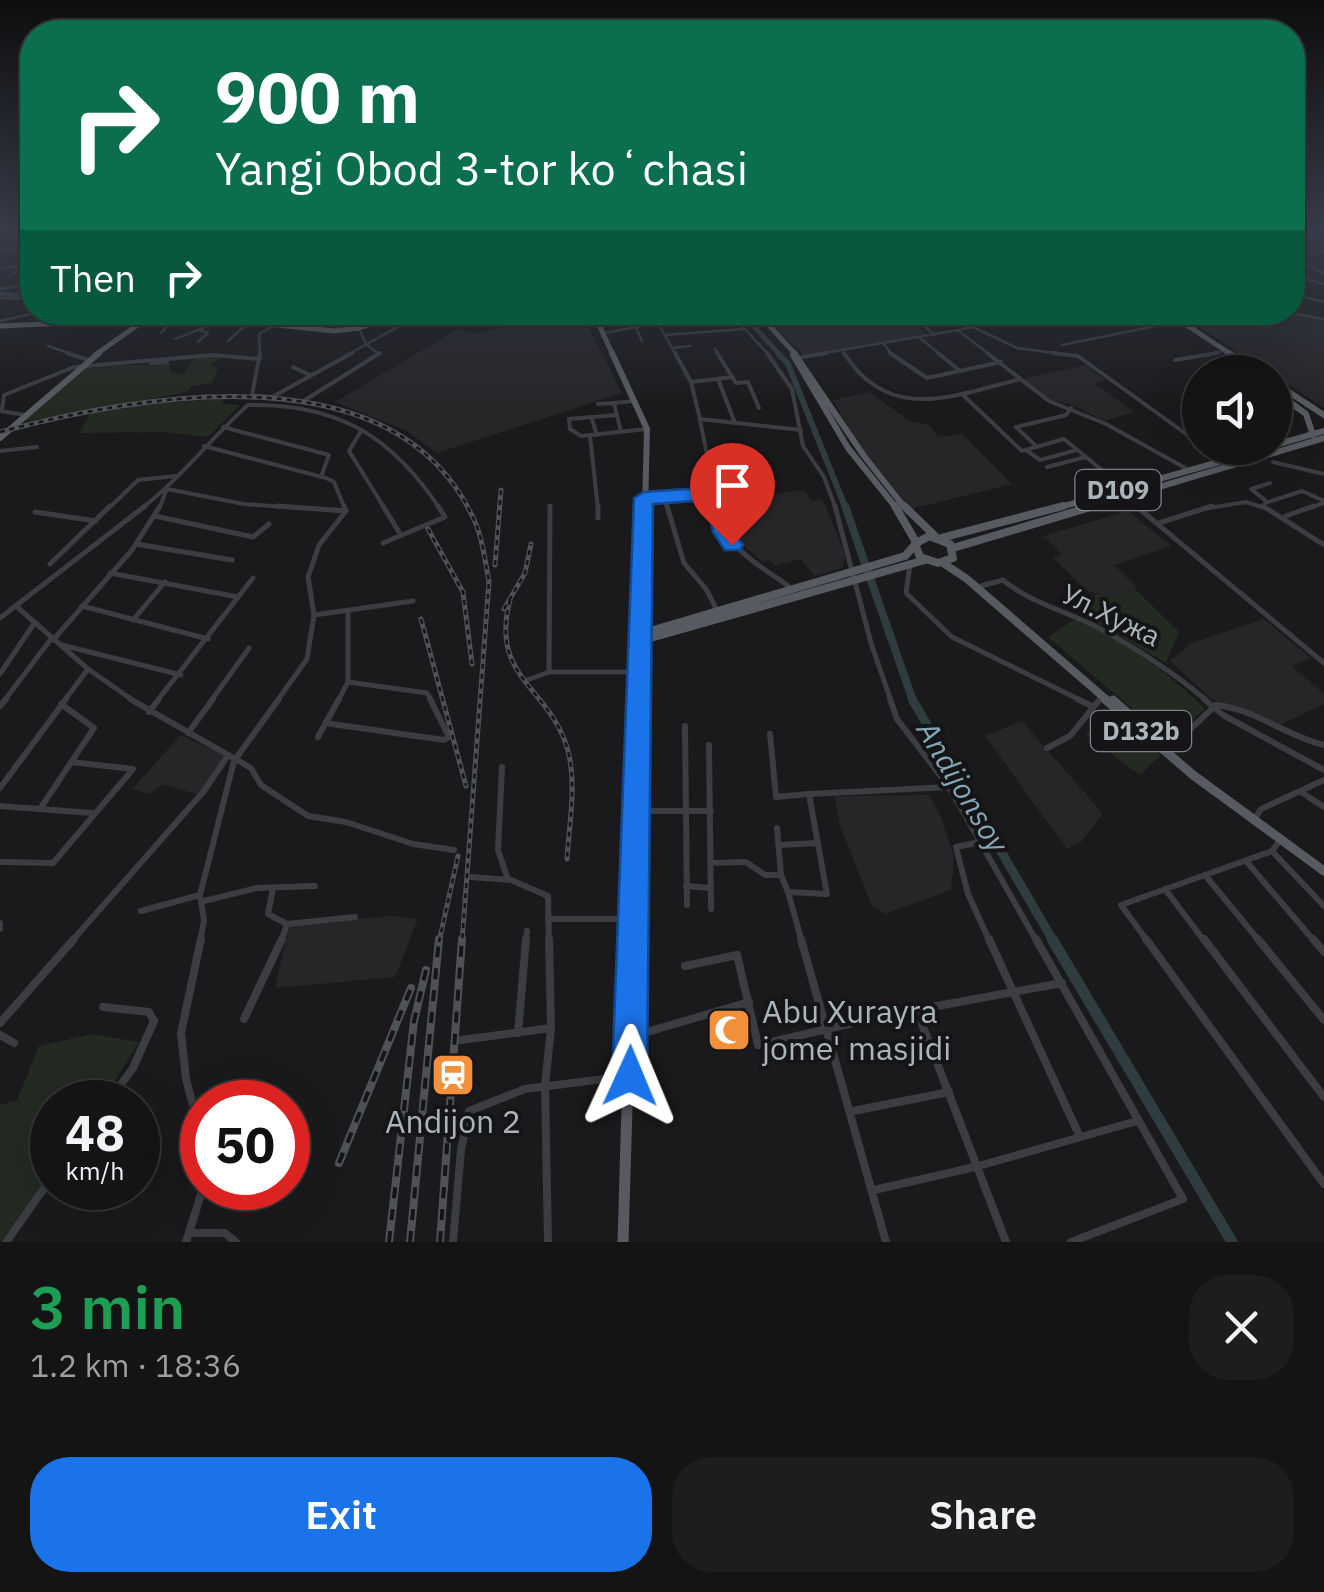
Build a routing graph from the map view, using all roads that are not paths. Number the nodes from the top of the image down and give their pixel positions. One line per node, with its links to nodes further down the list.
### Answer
1 (138, 325): 44 (main road)
2 (168, 325): 23 (street)
3 (203, 325): 20 (street)
4 (246, 325): 28 (street)
5 (276, 325): 18 (main road); 45 (street)
6 (368, 325): 18 (main road)
7 (401, 325): 31 (street)
8 (600, 325): 22 (main road)
9 (648, 325): 17 (street)
10 (660, 325): 24 (street)
11 (740, 325): 19 (street)
12 (767, 325): 42 (main road)
13 (923, 325): 25 (street)
14 (1158, 325): 33 (street)
15 (1183, 325): 39 (main road)
16 (1183, 325): 41 (main road)
17 (636, 327): 22 (street); 29 (street)
18 (359, 328): 31 (street)
19 (744, 329): 24 (street); 79 (street)
20 (200, 330): 27 (street); 30 (street)
21 (958, 330): 25 (street); 48 (street); 80 (street)
22 (604, 333): 64 (main road)
23 (161, 334)
24 (665, 335): 36 (street)
25 (935, 335): 26 (street)
26 (920, 338): 32 (street); 53 (street)
27 (174, 339)
28 (228, 341)
29 (642, 341)
30 (198, 342)
31 (366, 344): 54 (street); 62 (street)
32 (884, 344): 38 (street); 43 (street)
33 (1062, 345)
34 (48, 346): 44 (street)
35 (690, 346): 36 (street)
36 (672, 348): 58 (street)
37 (715, 349): 55 (street)
38 (844, 352): 42 (street); 59 (street)
39 (1220, 352): 40 (main road); 46 (street)
40 (1225, 355)
41 (1229, 355)
42 (799, 358): 121 (main road); 124 (main road)
43 (894, 358): 50 (street); 53 (street)
44 (88, 360): 51 (main road)
45 (260, 360): 49 (street); 54 (street)
46 (1175, 360)
47 (168, 362): 49 (street)
48 (1001, 362): 53 (street); 56 (street)
49 (151, 363): 51 (street)
50 (896, 364)
51 (80, 366): 69 (street); 70 (main road)
52 (293, 367): 54 (street)
53 (960, 371)
54 (310, 375)
55 (732, 377): 57 (street); 67 (street)
56 (1021, 378): 59 (street); 68 (street)
57 (718, 379): 58 (street); 75 (street)
58 (691, 382): 74 (street)
59 (963, 395): 90 (street)
60 (1292, 396): 72 (main road)
61 (1292, 397): 72 (main road)
62 (305, 400)
63 (614, 402): 64 (street); 66 (street); 71 (street)
64 (635, 402): 77 (main road)
65 (1292, 402): 82 (main road)
66 (598, 404)
67 (759, 408)
68 (1071, 408): 89 (street); 97 (street)
69 (1, 410): 70 (street)
70 (26, 415): 85 (main road)
71 (617, 415): 73 (street); 81 (street)
72 (1324, 416)
73 (591, 417): 84 (street); 84 (street)
74 (700, 419): 75 (street); 104 (street)
75 (735, 423): 79 (street)
76 (223, 427): 78 (street); 88 (street); 100 (street)
77 (646, 429): 81 (street); 105 (main road)
78 (361, 430): 118 (street); 123 (street)
79 (801, 430): 134 (street)
80 (1182, 431)
81 (622, 432): 84 (street)
82 (1313, 434): 83 (main road, D109); 86 (main road, D109)
83 (1324, 434): 103 (main road, D109)
84 (593, 435): 114 (street)
85 (0, 438)
86 (1292, 440)
87 (37, 446): 92 (street)
88 (204, 446): 99 (street); 100 (street)
89 (1037, 446): 90 (street); 91 (street)
90 (1026, 450): 91 (street)
91 (1077, 450): 93 (street)
92 (0, 451)
93 (1086, 457): 96 (street); 103 (street)
94 (1206, 465): 97 (main road, D109)
95 (1286, 465): 98 (street)
96 (1047, 467)
97 (1189, 470): 103 (main road, D109)
98 (1324, 474)
99 (179, 476): 102 (street); 115 (street)
100 (321, 477): 110 (street)
101 (1270, 483): 108 (street)
102 (167, 489): 110 (street); 112 (street); 141 (street)
103 (1122, 492): 117 (street); 121 (main road, D109); 126 (main road, D109)
104 (715, 493): 106 (street); 138 (street)
105 (644, 498): 106 (street); 151 (main road)
106 (664, 498): 145 (street)
107 (1324, 502): 108 (street); 113 (street)
108 (1265, 503): 113 (street); 117 (street)
109 (550, 506): 156 (street)
110 (346, 510): 146 (street)
111 (35, 512): 115 (street)
112 (155, 516): 116 (street); 122 (street)
113 (1286, 516): 120 (street)
114 (598, 518)
115 (96, 521): 131 (street)
116 (268, 524)
117 (1158, 524): 154 (street)
118 (399, 532)
119 (1324, 533): 120 (street)
120 (1313, 536): 125 (street)
121 (938, 537): 124 (main road, D109); 126 (main road)
122 (135, 544): 127 (street); 133 (street)
123 (383, 544)
124 (915, 544): 128 (main road); 132 (main road)
125 (1324, 544)
126 (953, 548): 129 (main road)
127 (232, 560)
128 (924, 560): 129 (main road); 130 (main road)
129 (948, 561): 137 (main road, D132b); 143 (main road, D132b)
130 (910, 562): 132 (main road); 166 (street)
131 (50, 564)
132 (879, 568): 134 (main road)
133 (110, 573): 136 (street); 142 (street)
134 (857, 574): 138 (main road); 151 (main road); 183 (street)
135 (253, 578): 139 (street)
136 (165, 582): 139 (street); 148 (street)
137 (981, 586): 143 (main road, D132b); 164 (street, Ул.Хужа)
138 (794, 590): 145 (main road)
139 (238, 597): 150 (street)
140 (413, 601): 144 (street)
141 (16, 606): 147 (street); 149 (street)
142 (82, 606): 148 (street); 152 (street)
143 (1002, 608): 162 (main road, D132b)
144 (348, 612): 146 (street); 161 (street)
145 (718, 612): 151 (main road)
146 (314, 615): 177 (street)
147 (0, 618)
148 (133, 620): 150 (street)
149 (35, 622): 152 (street); 158 (street)
150 (208, 638): 159 (street)
151 (640, 638): 157 (main road)
152 (55, 641): 155 (street); 159 (street); 165 (street)
153 (249, 648): 170 (street)
154 (1324, 663)
155 (88, 669): 163 (street); 167 (street)
156 (549, 672): 157 (street); 160 (street)
157 (640, 672): 191 (main road)
158 (0, 674)
159 (181, 675): 167 (street)
160 (527, 680)
161 (348, 682): 168 (street); 168 (street)
162 (1103, 695): 166 (street); 176 (main road, D132b)
163 (61, 704): 178 (street); 182 (street)
164 (1216, 705): 174 (street); 176 (street); 180 (street)
165 (0, 706)
166 (1094, 707): 175 (street)
167 (149, 712): 170 (street)
168 (325, 723): 172 (street)
169 (685, 726): 189 (street)
170 (188, 733): 177 (street)
171 (770, 734): 185 (street)
172 (318, 737)
173 (709, 745): 190 (street)
174 (1324, 745)
175 (1047, 748)
176 (1168, 750): 193 (main road, D132b); 195 (main road, D132b)
177 (231, 759): 199 (street); 215 (street); 234 (street)
178 (71, 762): 188 (street); 192 (street)
179 (502, 767): 208 (street)
180 (1324, 770)
181 (1324, 780): 184 (street)
182 (0, 788)
183 (949, 788): 185 (street); 196 (street)
184 (1300, 791): 187 (street); 193 (street)
185 (809, 794): 197 (street)
186 (0, 806): 188 (street)
187 (1324, 807)
188 (40, 808): 192 (street)
189 (685, 811): 190 (street); 191 (street); 210 (street)
190 (711, 811): 203 (street)
191 (635, 812): 222 (main road)
192 (94, 813): 202 (street)
193 (1256, 817): 195 (main road, D132b)
194 (778, 828): 198 (street)
195 (1282, 839): 200 (street); 204 (main road, D132b)
196 (981, 842): 227 (street); 228 (street)
197 (817, 843): 198 (street); 214 (street)
198 (780, 845): 205 (street)
199 (454, 850)
200 (1272, 851): 201 (street); 217 (street)
201 (1246, 860): 206 (street); 225 (street)
202 (0, 862)
203 (711, 863): 205 (street); 212 (street)
204 (1324, 868)
205 (781, 875): 214 (street)
206 (1205, 875): 213 (street); 233 (street)
207 (470, 877): 208 (street)
208 (509, 880): 221 (street)
209 (315, 886): 211 (street)
210 (686, 886): 212 (street); 216 (street)
211 (272, 888): 215 (street); 223 (street)
212 (710, 888): 218 (street)
213 (1165, 889): 247 (street); 252 (street)
214 (788, 892): 236 (street)
215 (202, 898): 219 (street); 244 (street)
216 (686, 906)
217 (1324, 906)
218 (710, 909)
219 (142, 912)
220 (355, 917): 223 (street)
221 (548, 918): 222 (street); 235 (street)
222 (632, 919): 239 (main road)
223 (287, 924): 232 (street)
224 (526, 932): 237 (street)
225 (1324, 952)
226 (685, 966): 229 (street)
227 (1062, 983): 228 (street); 249 (street)
228 (1011, 994): 231 (street); 250 (street)
229 (749, 1002): 236 (street); 239 (street)
230 (102, 1007): 243 (street)
231 (917, 1010): 236 (street); 246 (street)
232 (244, 1019)
233 (1324, 1020)
234 (0, 1023)
235 (551, 1028): 237 (street); 245 (street)
236 (827, 1028): 253 (street)
237 (518, 1033): 240 (street)
238 (0, 1035): 241 (street)
239 (630, 1037): 242 (main road)
240 (461, 1040)
241 (14, 1043)
242 (630, 1076): 245 (street); 261 (main road)
243 (124, 1080)
244 (184, 1080)
245 (545, 1086): 259 (street); 260 (street)
246 (949, 1092): 248 (street); 251 (street)
247 (1324, 1097)
248 (853, 1111)
249 (1137, 1121): 250 (street); 264 (street)
250 (1080, 1137): 251 (street)
251 (976, 1167): 253 (street); 263 (street)
252 (1324, 1184)
253 (872, 1190): 262 (street)
254 (30, 1208): 257 (street)
255 (196, 1210): 256 (street)
256 (188, 1238): 258 (street)
257 (6, 1242)
258 (236, 1242)
259 (453, 1242)
260 (548, 1242)
261 (624, 1242)
262 (886, 1242)
263 (1006, 1242)
264 (1075, 1242)

